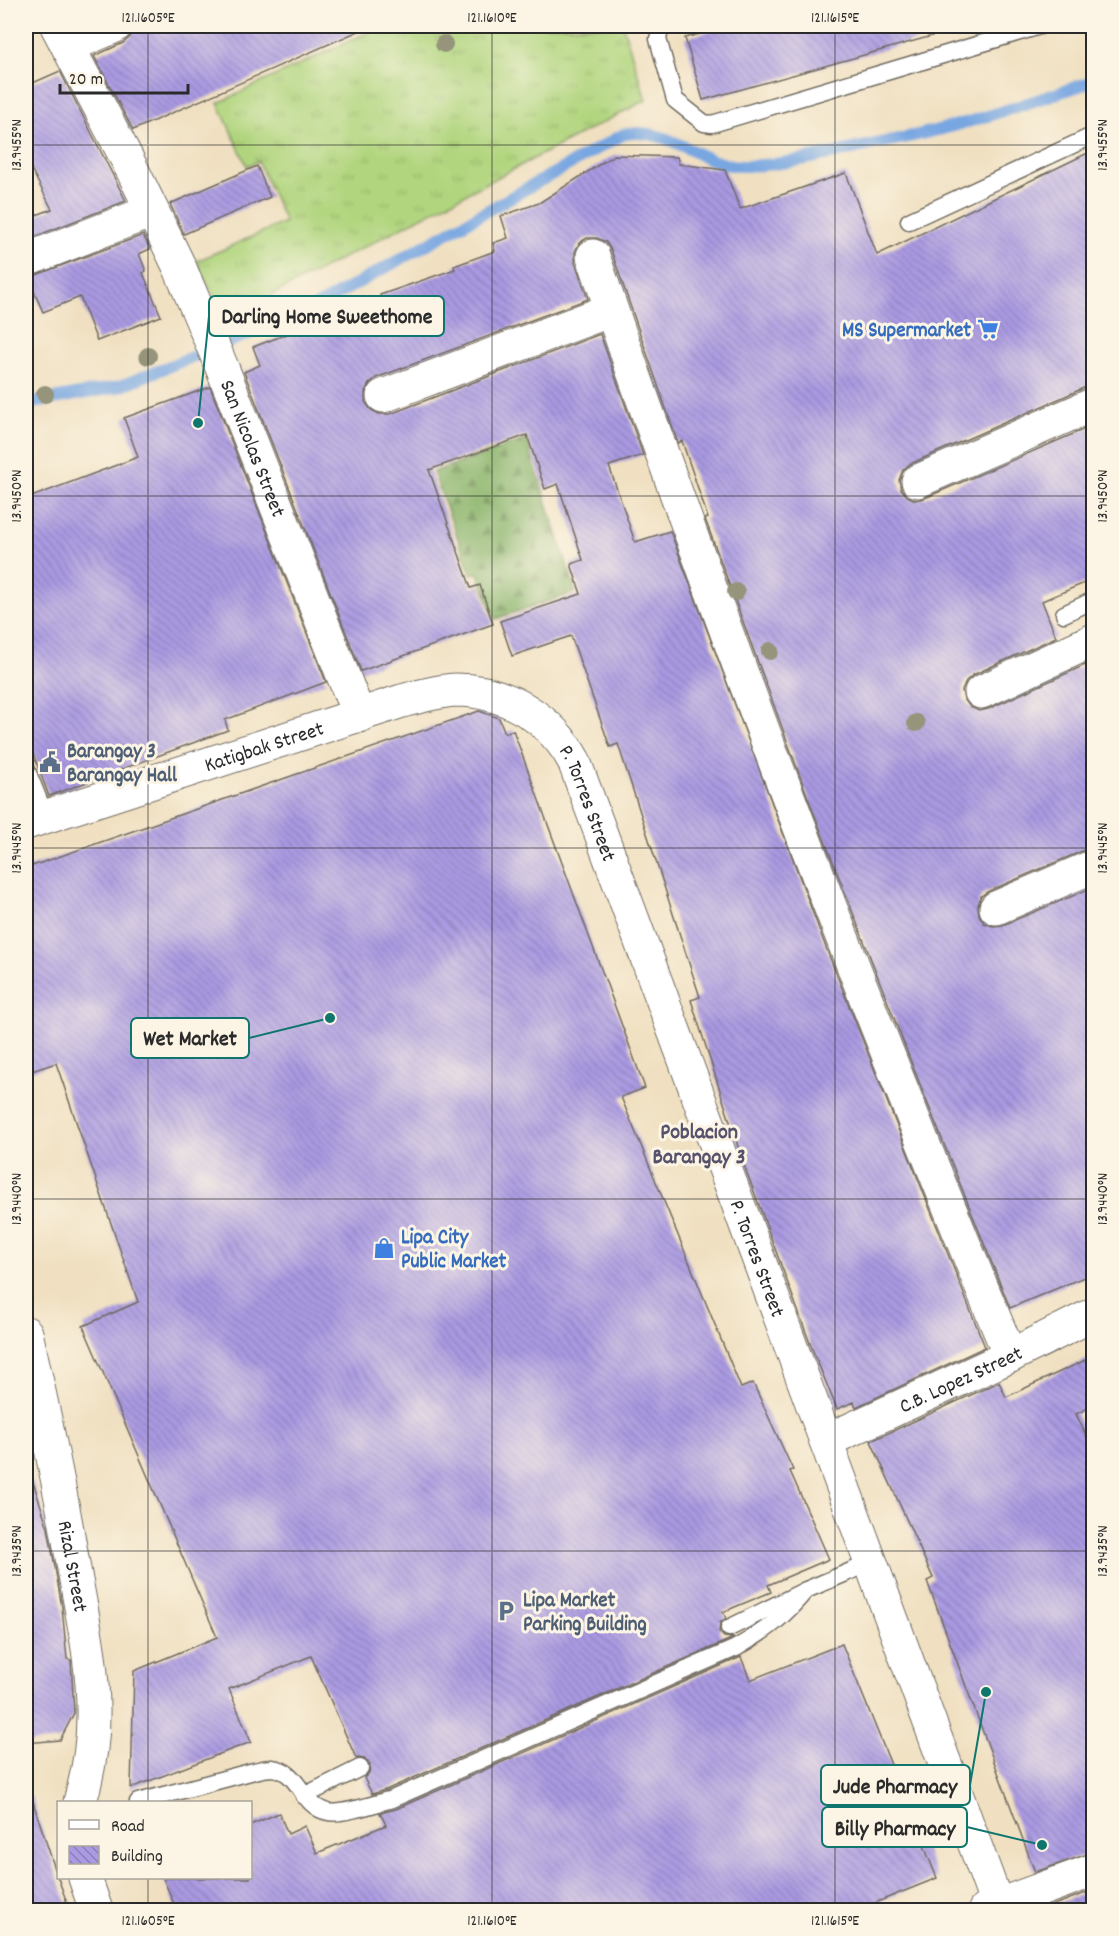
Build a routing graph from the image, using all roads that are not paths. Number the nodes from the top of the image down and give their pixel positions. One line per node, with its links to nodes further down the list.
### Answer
1 (115, 26): 4 (street)
2 (661, 26): 3 (lane)
3 (1040, 26)
4 (63, 36): 6 (street, San Nicolas Street)
5 (1094, 135): 7 (lane)
6 (152, 211): 9 (street); 19 (street, San Nicolas Street)
7 (909, 221)
8 (593, 256): 10 (street)
9 (26, 260)
10 (611, 310): 11 (street); 26 (street)
11 (383, 396)
12 (1094, 404): 13 (street)
13 (918, 482)
14 (1094, 600): 15 (lane)
15 (1064, 614)
16 (1094, 640): 18 (street)
17 (436, 692): 19 (street, Katigbak Street); 27 (street, P. Torres Street)
18 (981, 692)
19 (359, 716): 21 (street, Katigbak Street)
20 (26, 768): 21 (lane)
21 (35, 819)
22 (1094, 866): 23 (street)
23 (996, 908)
24 (1094, 1314): 26 (street, C.B. Lopez Street)
25 (26, 1333): 33 (street, Rizal Street)
26 (1010, 1356): 27 (street, C.B. Lopez Street)
27 (826, 1441): 28 (street, P. Torres Street)
28 (870, 1563): 29 (lane); 37 (street, P. Torres Street)
29 (806, 1590): 30 (lane); 32 (lane)
30 (729, 1628)
31 (360, 1768): 32 (lane)
32 (304, 1796): 34 (lane)
33 (80, 1801)
34 (145, 1801)
35 (1094, 1870): 37 (street)
36 (85, 1879): 38 (street)
37 (994, 1909)
38 (96, 1911)

